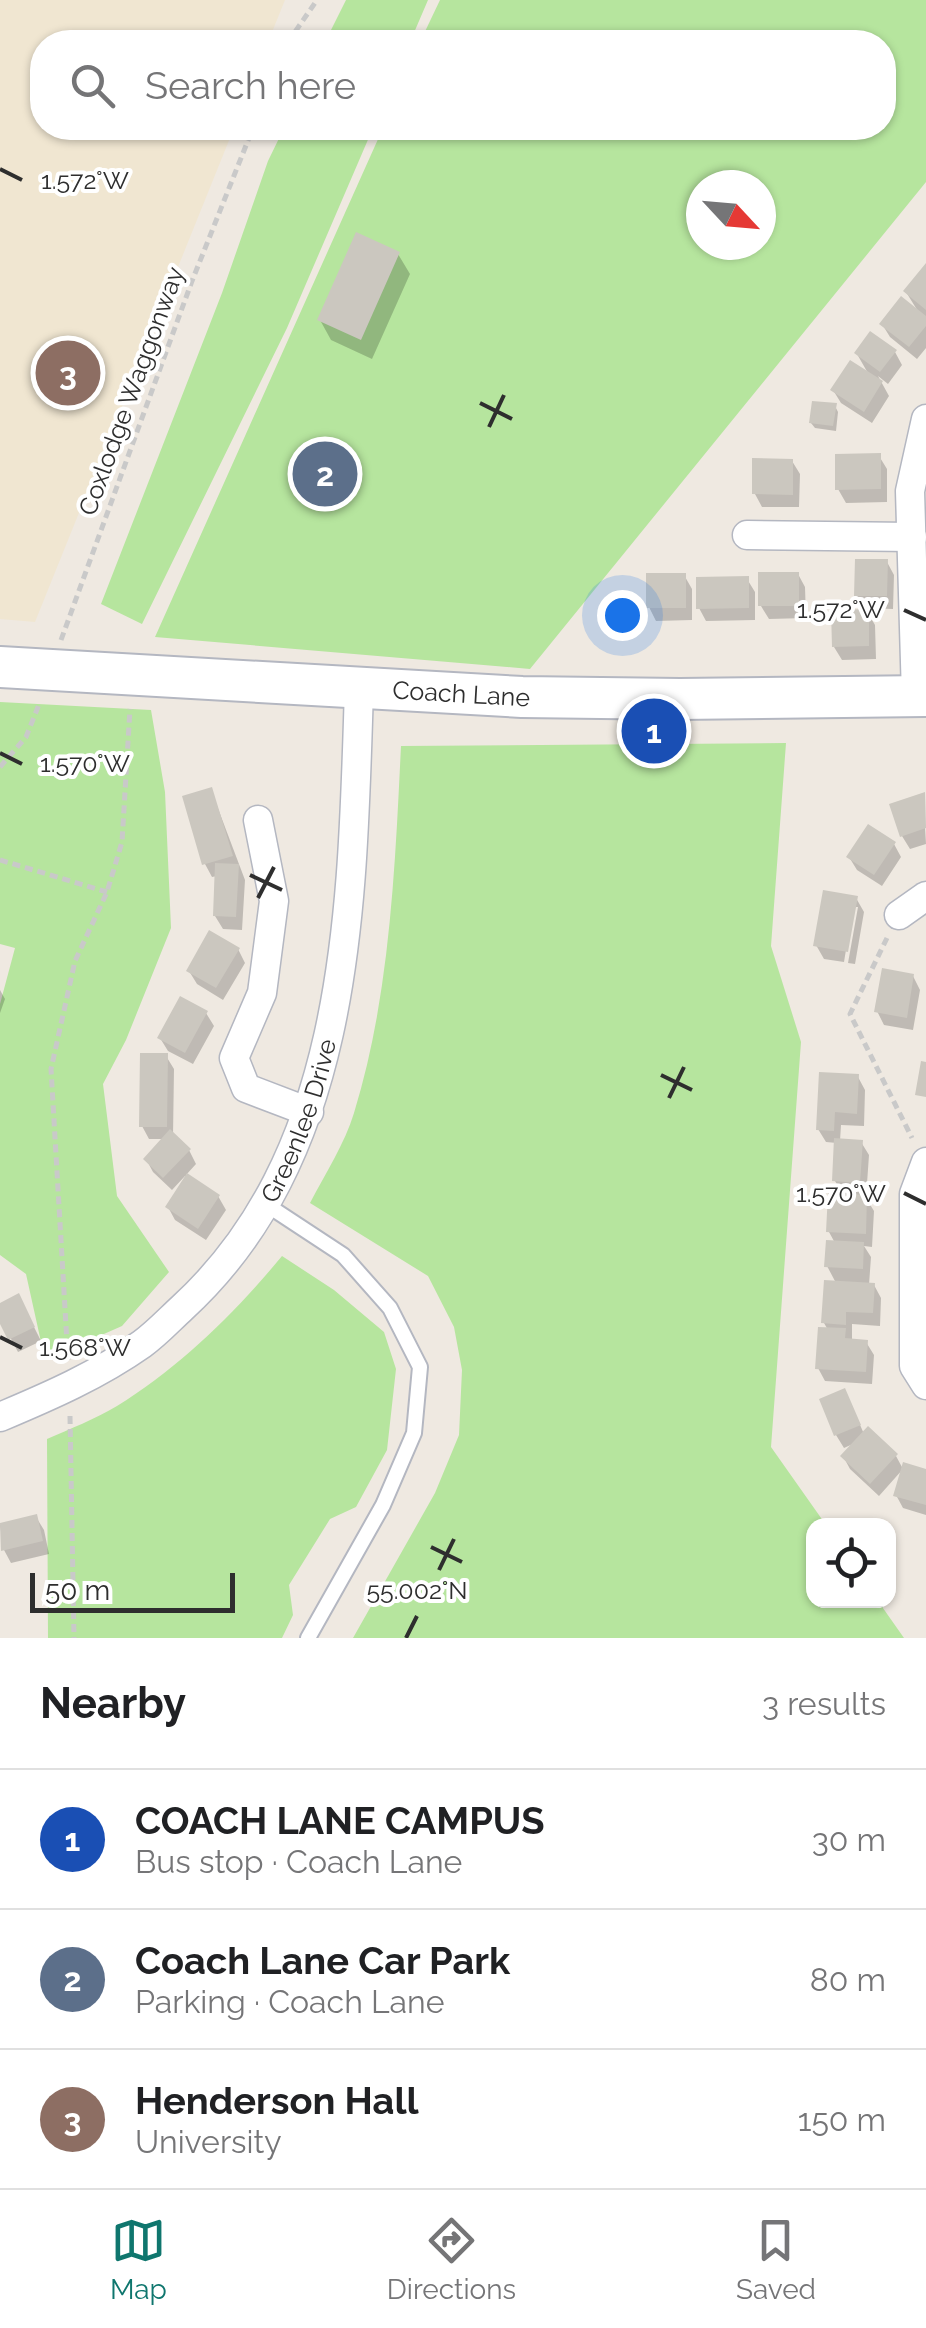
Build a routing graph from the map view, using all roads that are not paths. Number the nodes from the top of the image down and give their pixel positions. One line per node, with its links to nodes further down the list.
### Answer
1 (926, 419): 3 (street)
2 (747, 535): 3 (street)
3 (912, 537): 6 (street)
4 (0, 667): 5 (street, Coach Lane)
5 (360, 689): 6 (street, Coach Lane); 10 (street, Greenlee Drive)
6 (921, 696)
7 (258, 820): 10 (street)
8 (926, 896): 9 (street)
9 (898, 915)
10 (309, 1112): 12 (street, Greenlee Drive)
11 (925, 1163): 13 (street)
12 (267, 1206): 14 (street, Greenlee Drive); 15 (lane)
13 (926, 1385)
14 (0, 1417)
15 (308, 1638)

